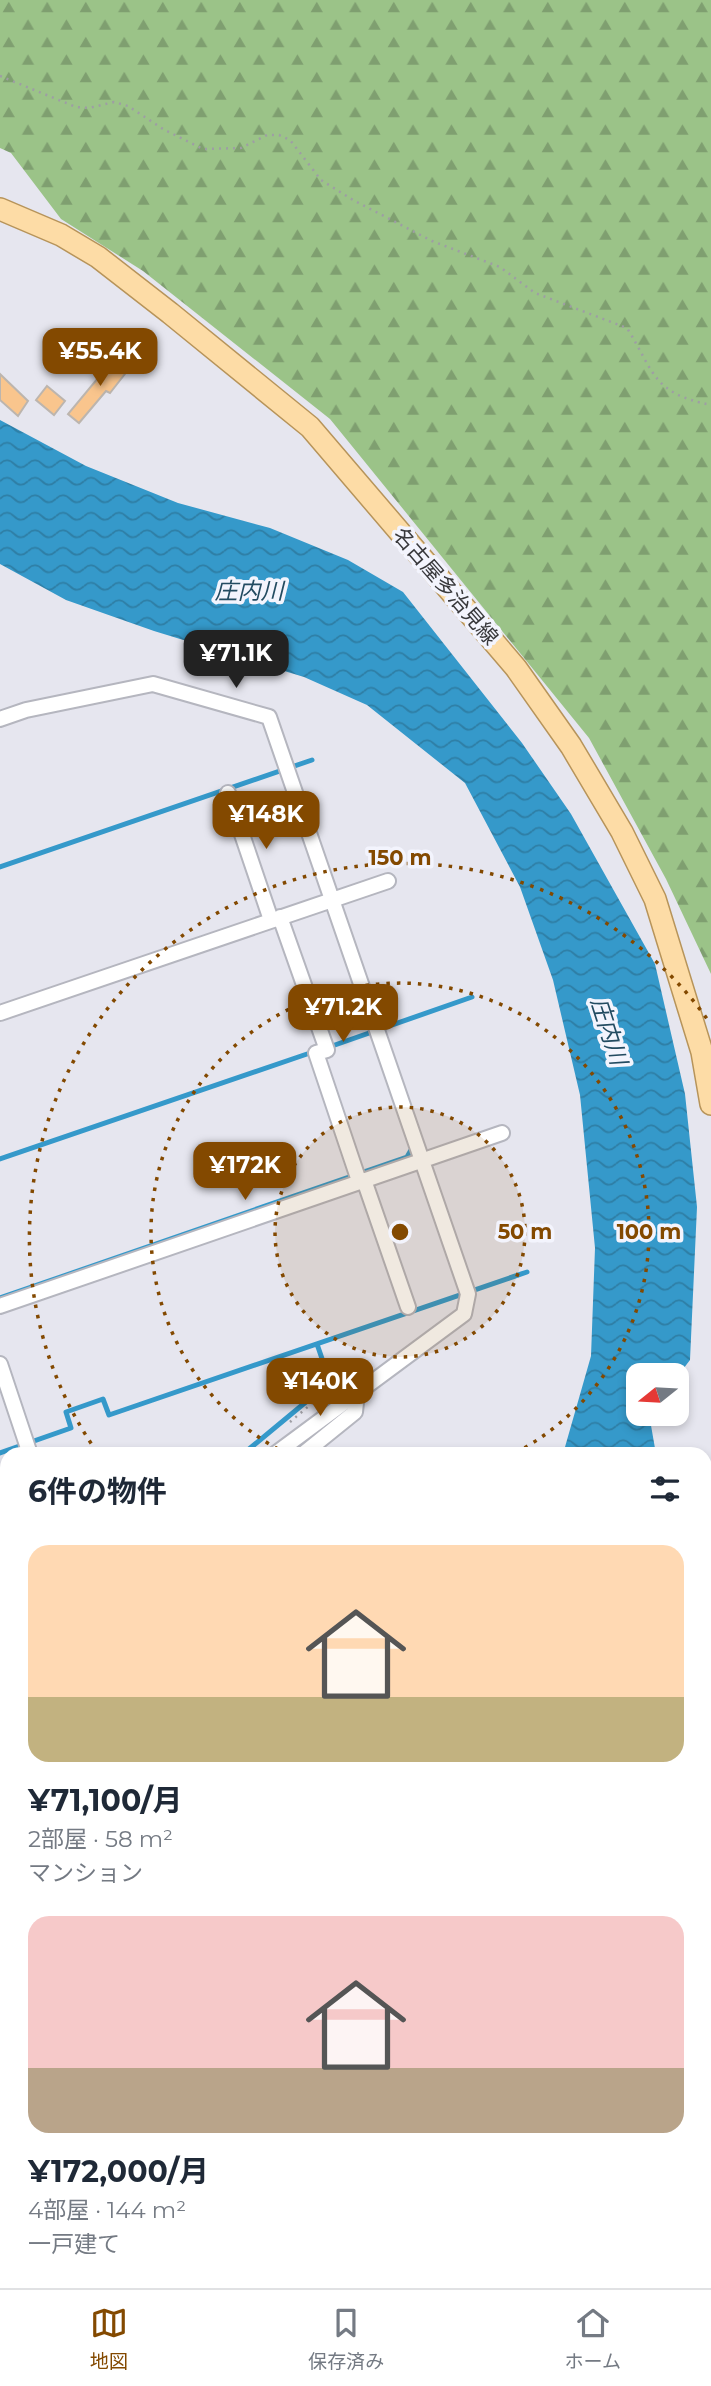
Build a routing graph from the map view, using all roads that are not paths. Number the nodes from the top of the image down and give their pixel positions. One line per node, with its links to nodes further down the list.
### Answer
1 (0, 209): 8 (main road, 名古屋多治見線)
2 (0, 719): 5 (street)
3 (228, 793): 6 (street)
4 (388, 881): 5 (street)
5 (333, 899): 6 (street); 10 (street)
6 (276, 919): 7 (street); 11 (street)
7 (0, 1013)
8 (711, 1104)
9 (502, 1133): 10 (street)
10 (422, 1160): 11 (street); 15 (street)
11 (361, 1180): 12 (street); 13 (street)
12 (0, 1306)
13 (408, 1307)
14 (0, 1364): 16 (street)
15 (357, 1393): 17 (street); 18 (street)
16 (28, 1447)
17 (284, 1447)
18 (312, 1447)

